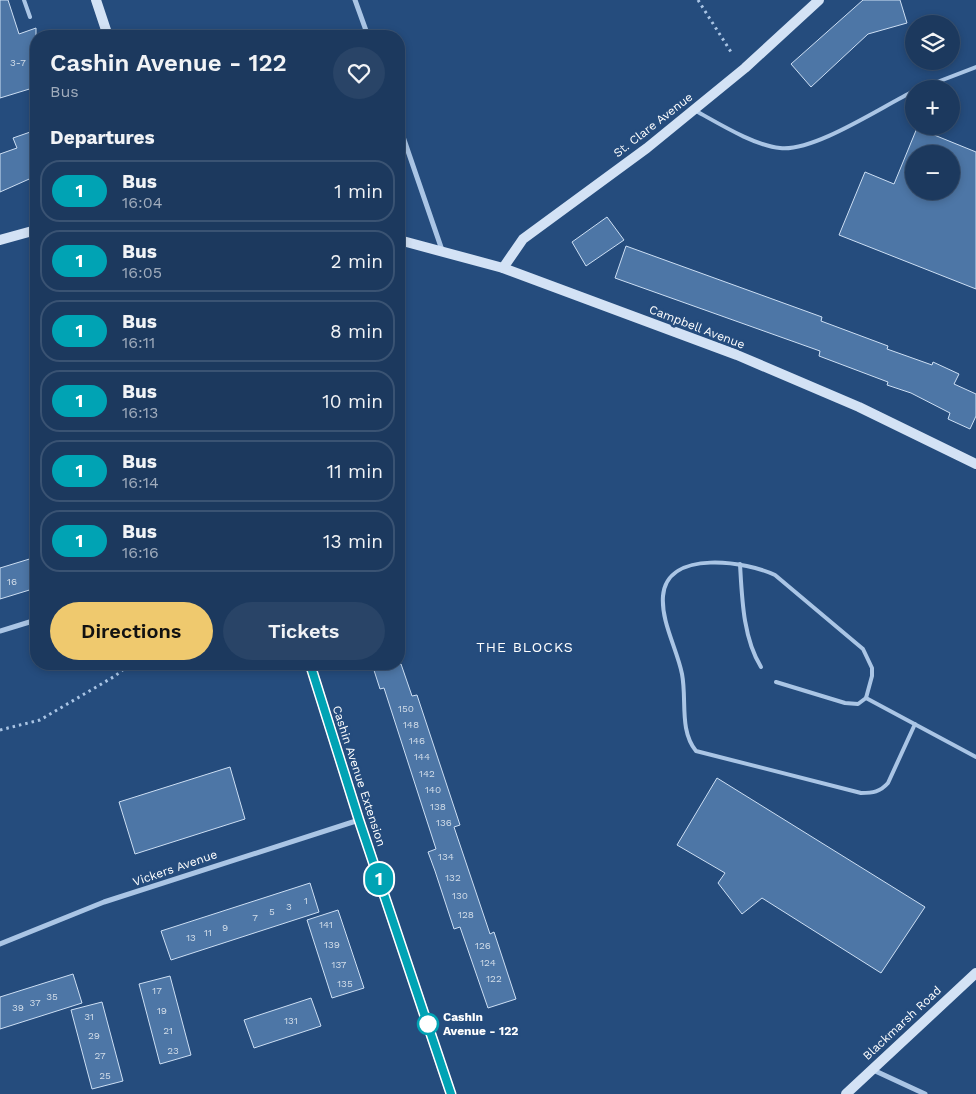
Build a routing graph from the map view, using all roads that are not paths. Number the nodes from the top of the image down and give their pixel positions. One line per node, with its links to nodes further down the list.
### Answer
1 (24, 0): 5 (lane)
2 (96, 0): 6 (street)
3 (355, 0): 7 (street)
4 (819, 0): 11 (street, St. Clare Avenue)
5 (30, 17)
6 (106, 30)
7 (366, 30)
8 (976, 67): 9 (lane)
9 (942, 80)
10 (905, 96): 11 (lane)
11 (694, 110): 17 (street, St. Clare Avenue)
12 (405, 142): 16 (street)
13 (30, 232): 14 (street)
14 (0, 240)
15 (405, 241): 16 (street, Campbell Avenue)
16 (442, 250): 17 (street, Campbell Avenue)
17 (504, 268): 18 (street, Campbell Avenue)
18 (976, 464)
19 (740, 564): 22 (lane); 25 (lane); 26 (lane)
20 (30, 622): 21 (street)
21 (0, 631)
22 (761, 667)
23 (312, 670): 28 (street, Cashin Avenue Extension)
24 (776, 682): 25 (lane)
25 (866, 698): 26 (lane)
26 (916, 724): 27 (lane)
27 (976, 757)
28 (359, 820): 29 (street, Vickers Avenue); 32 (street, Cashin Avenue Extension)
29 (0, 944)
30 (976, 973): 31 (street, Blackmarsh Road)
31 (870, 1069): 33 (street, Blackmarsh Road); 34 (street)
32 (451, 1094)
33 (846, 1094)
34 (925, 1094)

